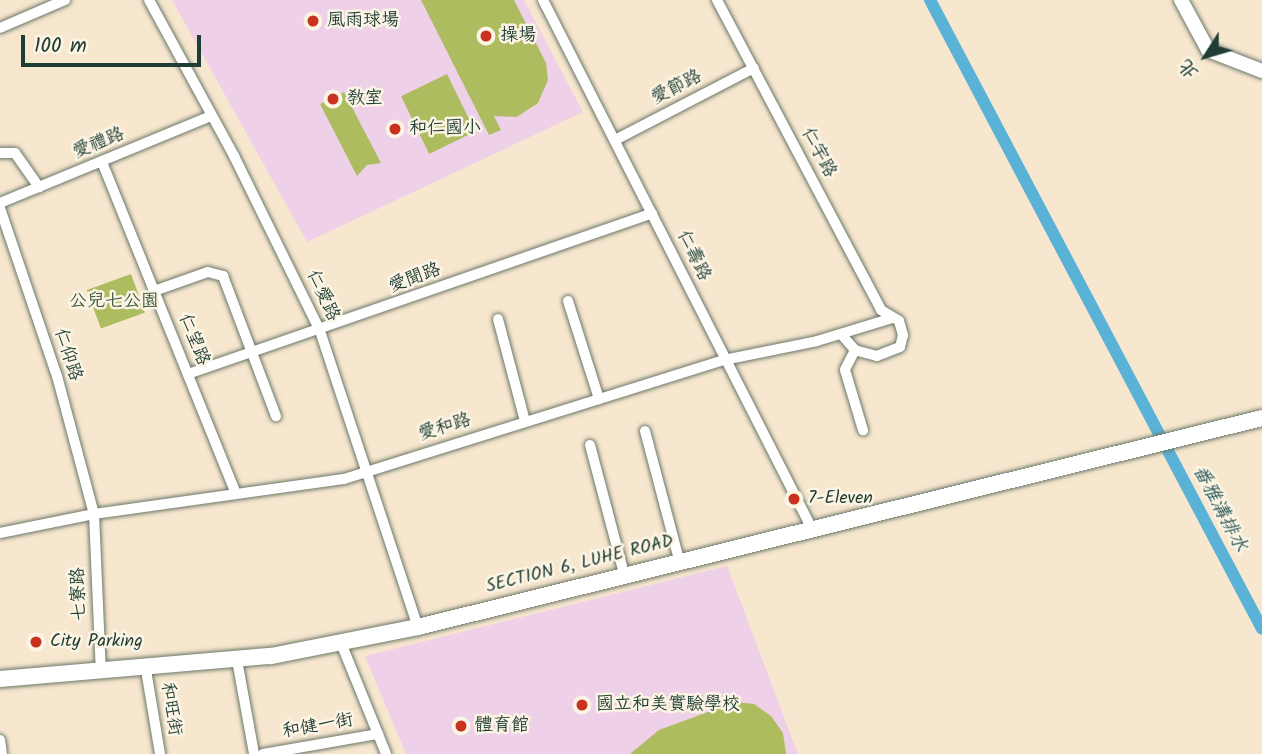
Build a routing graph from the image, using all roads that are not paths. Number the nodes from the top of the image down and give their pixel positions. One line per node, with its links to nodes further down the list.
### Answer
1 (65, 0): 6 (street)
2 (149, 0): 9 (street, 仁愛路)
3 (543, 0): 10 (street, 仁壽路)
4 (717, 0): 7 (street, 仁宇路)
5 (1181, 0): 8 (street)
6 (1, 26)
7 (754, 68): 10 (street, 愛節路); 18 (street, 仁宇路)
8 (1262, 71)
9 (211, 116): 12 (street, 愛禮路); 20 (street, 仁愛路)
10 (617, 139): 15 (street, 仁壽路)
11 (0, 153): 13 (street)
12 (102, 162): 13 (street, 愛禮路); 16 (street, 仁望路)
13 (39, 187): 14 (street, 愛禮路)
14 (0, 206): 35 (street, 仁仰路)
15 (652, 213): 20 (street, 愛聞路); 24 (street, 仁壽路)
16 (154, 291): 23 (street); 25 (street, 仁望路)
17 (568, 301): 26 (street)
18 (892, 318): 21 (street, 愛和路); 22 (street)
19 (498, 319): 29 (street)
20 (320, 331): 23 (street, 愛聞路); 33 (street, 仁愛路)
21 (842, 335): 22 (street); 24 (street, 愛和路)
22 (855, 350): 30 (street)
23 (253, 354): 25 (street, 愛聞路); 27 (street)
24 (724, 360): 26 (street, 愛和路); 36 (street, 仁壽路)
25 (188, 374): 34 (street, 仁望路)
26 (599, 399): 29 (street, 愛和路)
27 (276, 416)
28 (1262, 418): 36 (main road, SECTION 6, LUHE ROAD)
29 (525, 421): 33 (street, 愛和路)
30 (863, 430)
31 (645, 431): 38 (street)
32 (590, 445): 39 (street)
33 (367, 470): 34 (street, 愛和路); 40 (street, 仁愛路)
34 (236, 493): 35 (street, 愛和路)
35 (94, 514): 37 (street, 愛和路); 44 (street, 七寮路)
36 (811, 527): 38 (main road, SECTION 6, LUHE ROAD)
37 (0, 533)
38 (679, 560): 39 (main road, SECTION 6, LUHE ROAD)
39 (624, 574): 40 (main road, SECTION 6, LUHE ROAD)
40 (418, 627): 41 (main road, SECTION 6, LUHE ROAD)
41 (341, 643): 42 (main road, SECTION 6, LUHE ROAD); 46 (street)
42 (237, 660): 43 (main road, SECTION 6, LUHE ROAD); 50 (street)
43 (146, 670): 44 (main road, SECTION 6, LUHE ROAD); 49 (street, 和旺街)
44 (101, 672): 45 (main road, SECTION 6, LUHE ROAD)
45 (0, 679)
46 (378, 734): 51 (street, 和健一街); 52 (street)
47 (0, 740): 48 (street)
48 (2, 754)
49 (160, 754)
50 (254, 754)
51 (263, 754)
52 (386, 754)

